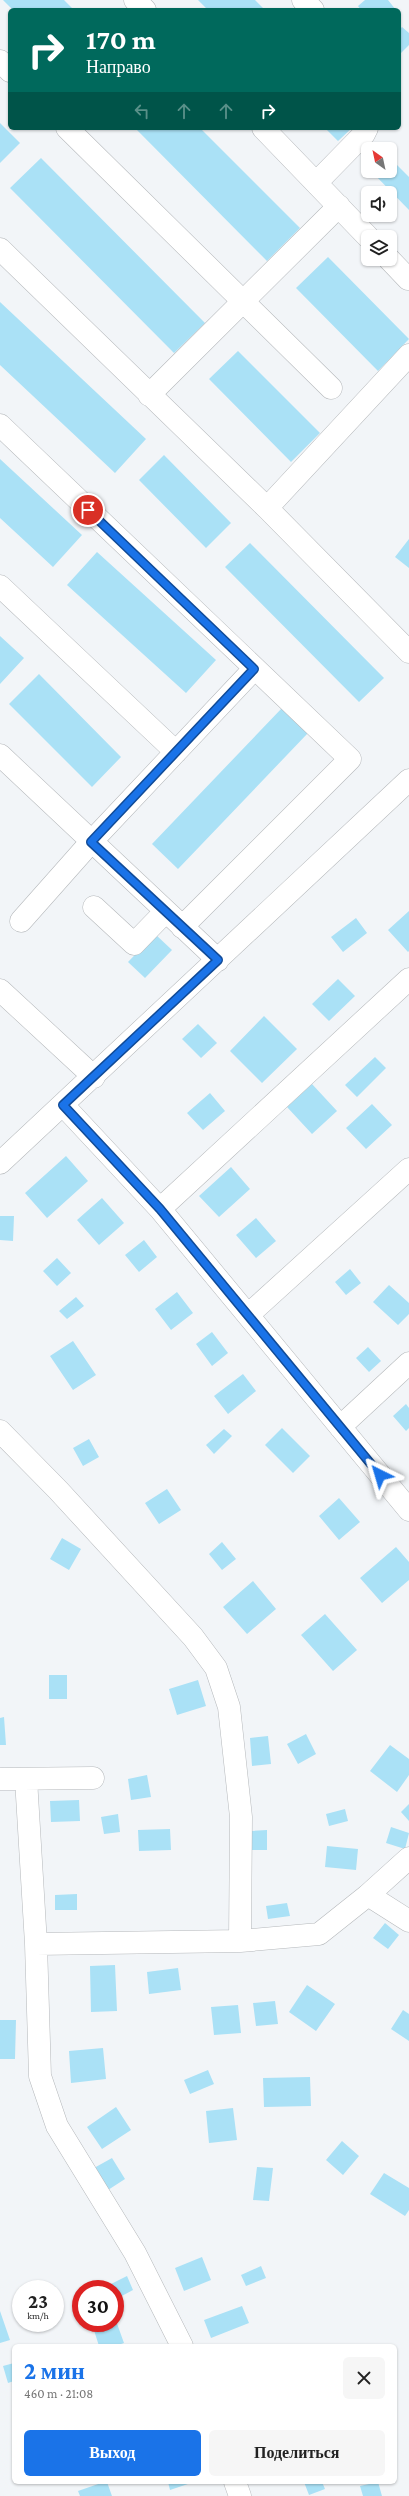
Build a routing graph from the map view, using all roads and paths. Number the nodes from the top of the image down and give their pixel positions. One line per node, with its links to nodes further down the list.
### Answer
1 (135, 0): 3 (street)
2 (304, 0): 4 (street)
3 (143, 8)
4 (311, 8)
5 (0, 61): 6 (street)
6 (8, 69)
7 (70, 130): 16 (street)
8 (265, 130): 10 (street)
9 (366, 130): 10 (street)
10 (317, 182): 11 (street)
11 (339, 206): 12 (street); 16 (street)
12 (361, 230)
13 (0, 249): 19 (street)
14 (396, 266): 15 (street)
15 (408, 279)
16 (243, 301): 18 (street); 19 (street)
17 (409, 355): 21 (street)
18 (331, 388)
19 (149, 395): 21 (street)
20 (0, 425): 24 (street)
21 (267, 508): 23 (street)
22 (0, 586): 25 (street)
23 (409, 652)
24 (254, 669): 25 (street); 32 (street)
25 (176, 752): 28 (street)
26 (0, 755): 28 (street)
27 (409, 780): 33 (street)
28 (91, 842): 30 (street); 31 (street)
29 (94, 907): 30 (street)
30 (165, 912): 32 (street)
31 (21, 921)
32 (182, 927): 33 (street)
33 (218, 960): 36 (street)
34 (409, 979): 40 (street)
35 (0, 990): 36 (street)
36 (94, 1077): 37 (street)
37 (63, 1105): 38 (street); 40 (street)
38 (0, 1163)
39 (409, 1170): 41 (street)
40 (160, 1209): 41 (street)
41 (248, 1315): 43 (street)
42 (409, 1362): 43 (street)
43 (340, 1427): 45 (street)
44 (0, 1431): 52 (street)
45 (409, 1510)
46 (93, 1778): 48 (street)
47 (0, 1779): 48 (street)
48 (26, 1779): 53 (street)
49 (409, 1858): 50 (street)
50 (368, 1895): 51 (street); 52 (street)
51 (409, 1921)
52 (240, 1941): 53 (street)
53 (36, 1944): 54 (street)
54 (181, 2344)
55 (236, 2484): 56 (street)
56 (240, 2496)

